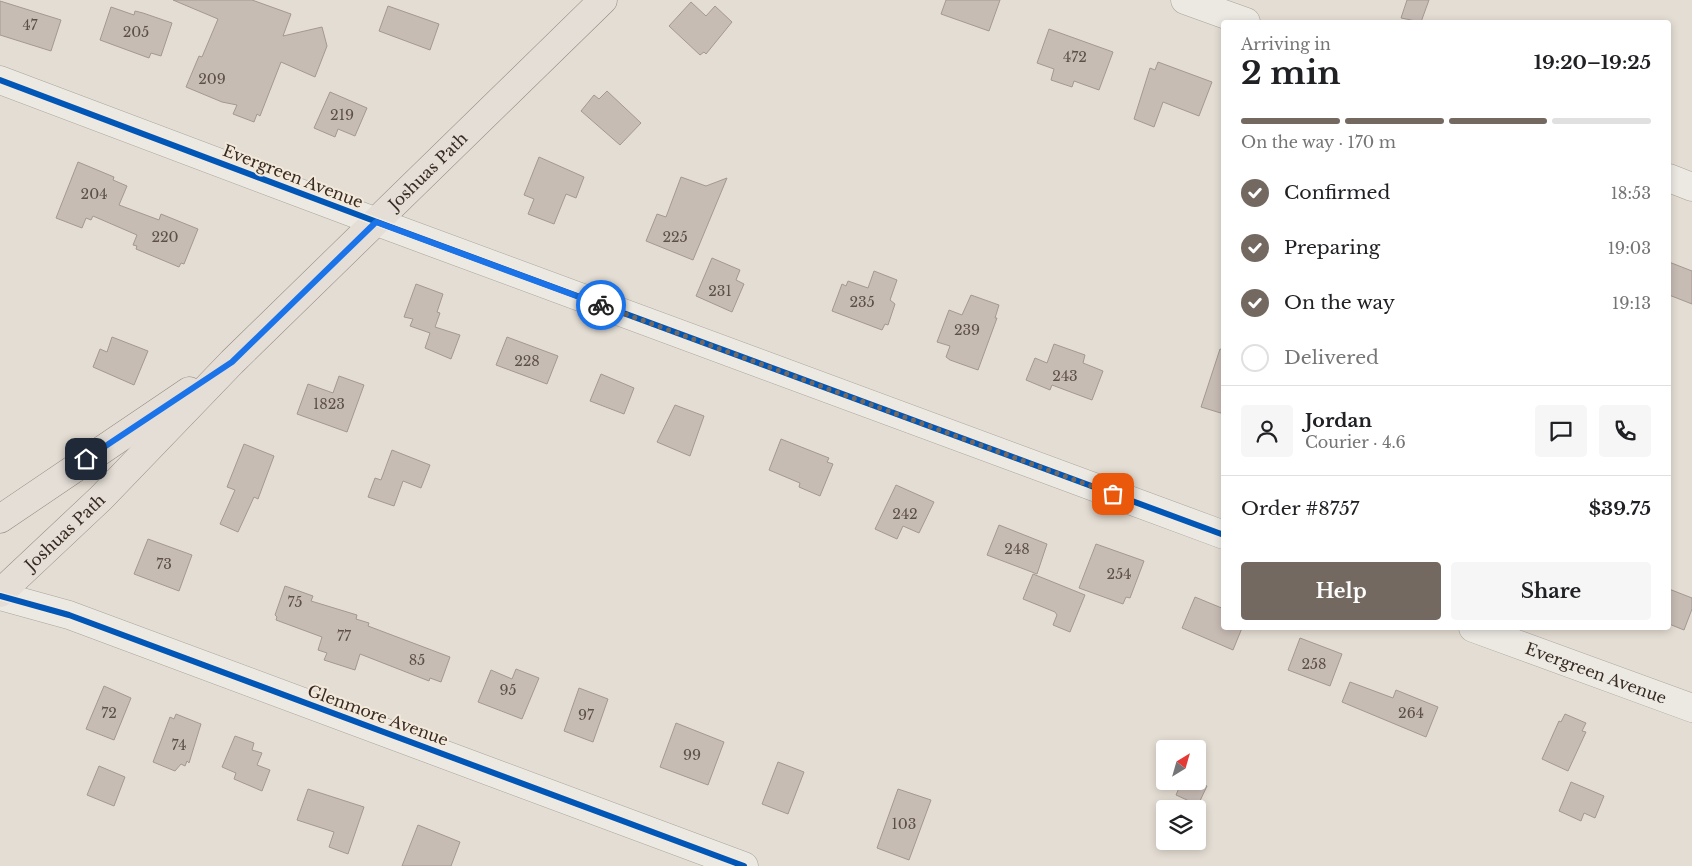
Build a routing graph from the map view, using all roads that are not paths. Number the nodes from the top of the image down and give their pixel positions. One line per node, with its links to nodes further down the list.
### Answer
1 (603, 0): 7 (main road, Joshuas Path)
2 (1185, 0): 3 (street)
3 (1240, 20)
4 (0, 80): 7 (street, Evergreen Avenue)
5 (1671, 179): 6 (street)
6 (1692, 187)
7 (376, 222): 8 (main road, Joshuas Path); 10 (street, Evergreen Avenue)
8 (232, 362): 9 (main road, Joshuas Path); 11 (main road, Joshuas Path)
9 (0, 519)
10 (1221, 534)
11 (0, 595): 14 (street, Glenmore Avenue)
12 (1478, 630): 13 (street, Evergreen Avenue)
13 (1692, 708)
14 (744, 866)

